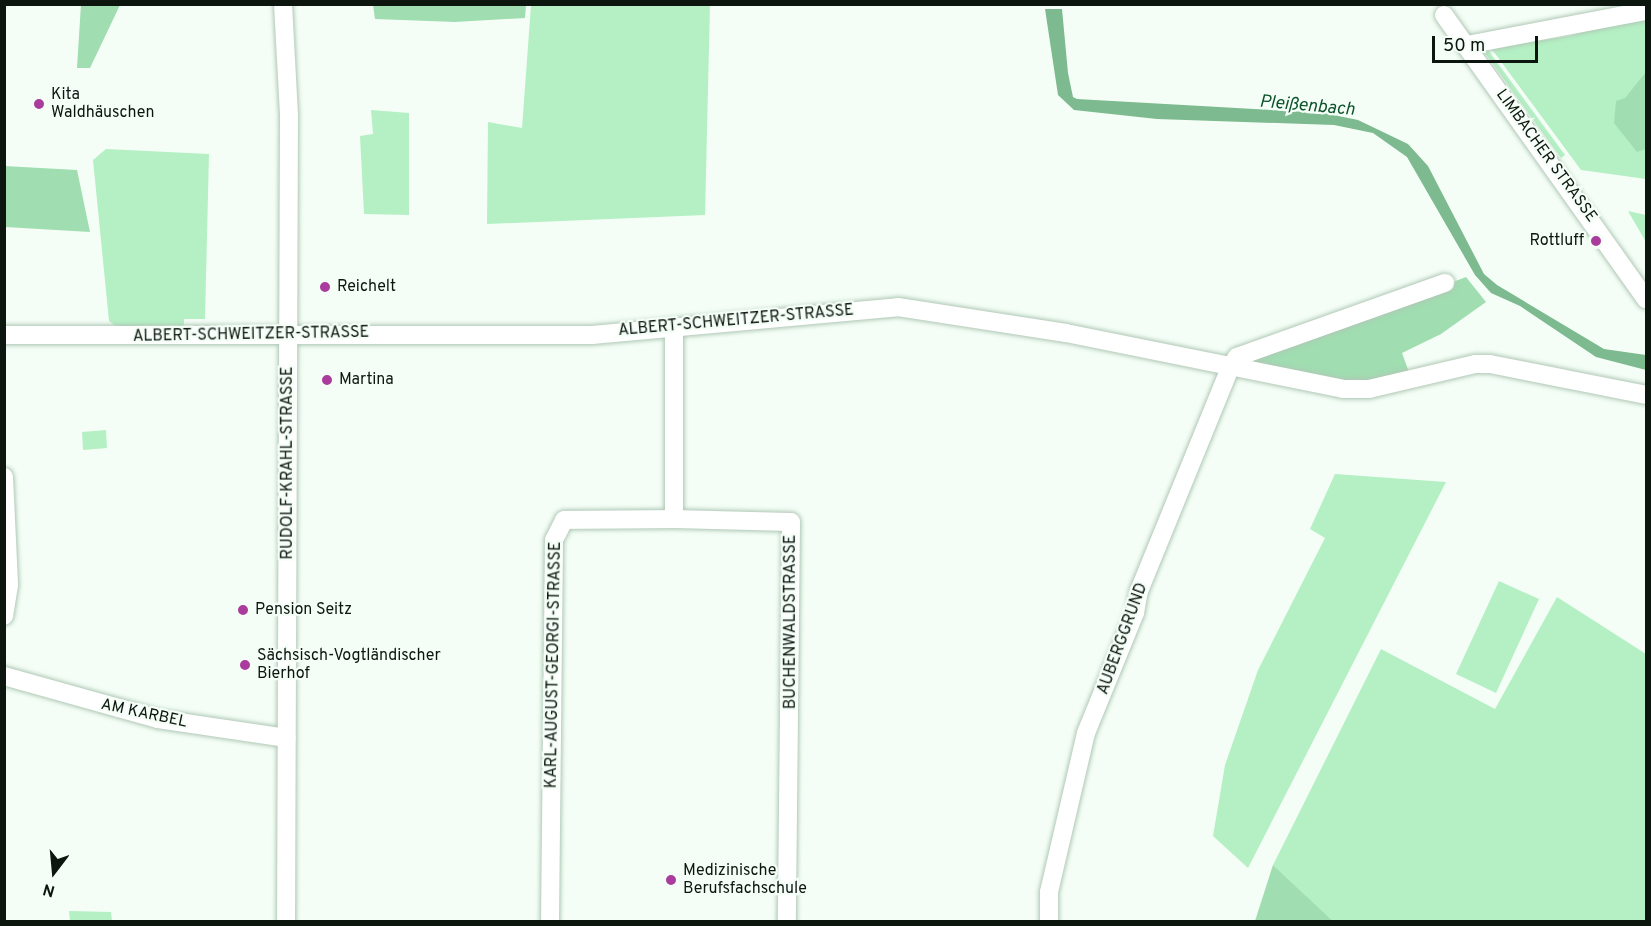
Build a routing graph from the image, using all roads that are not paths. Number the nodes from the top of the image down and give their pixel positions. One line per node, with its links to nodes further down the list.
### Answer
1 (283, 4): 8 (street, RUDOLF-KRAHL-STRASSE)
2 (1440, 10): 4 (street, LIMBACHER STRASSE)
3 (1647, 11): 4 (street)
4 (1467, 45): 6 (street, LIMBACHER STRASSE)
5 (1445, 283): 10 (street)
6 (1647, 298)
7 (674, 328): 8 (street, ALBERT-SCHWEITZER-STRASSE); 10 (street, ALBERT-SCHWEITZER-STRASSE); 13 (street)
8 (288, 333): 9 (street, ALBERT-SCHWEITZER-STRASSE); 16 (street, RUDOLF-KRAHL-STRASSE)
9 (4, 336)
10 (1231, 366): 11 (street); 20 (street, AUBERGGRUND)
11 (1647, 395)
12 (4, 477): 14 (street)
13 (674, 519): 18 (street, KARL-AUGUST-GEORGI-STRASSE); 19 (street, BUCHENWALDSTRASSE)
14 (4, 616)
15 (4, 676): 16 (street, AM KARBEL)
16 (287, 738): 17 (street, RUDOLF-KRAHL-STRASSE)
17 (286, 921)
18 (550, 921)
19 (787, 921)
20 (1049, 921)

